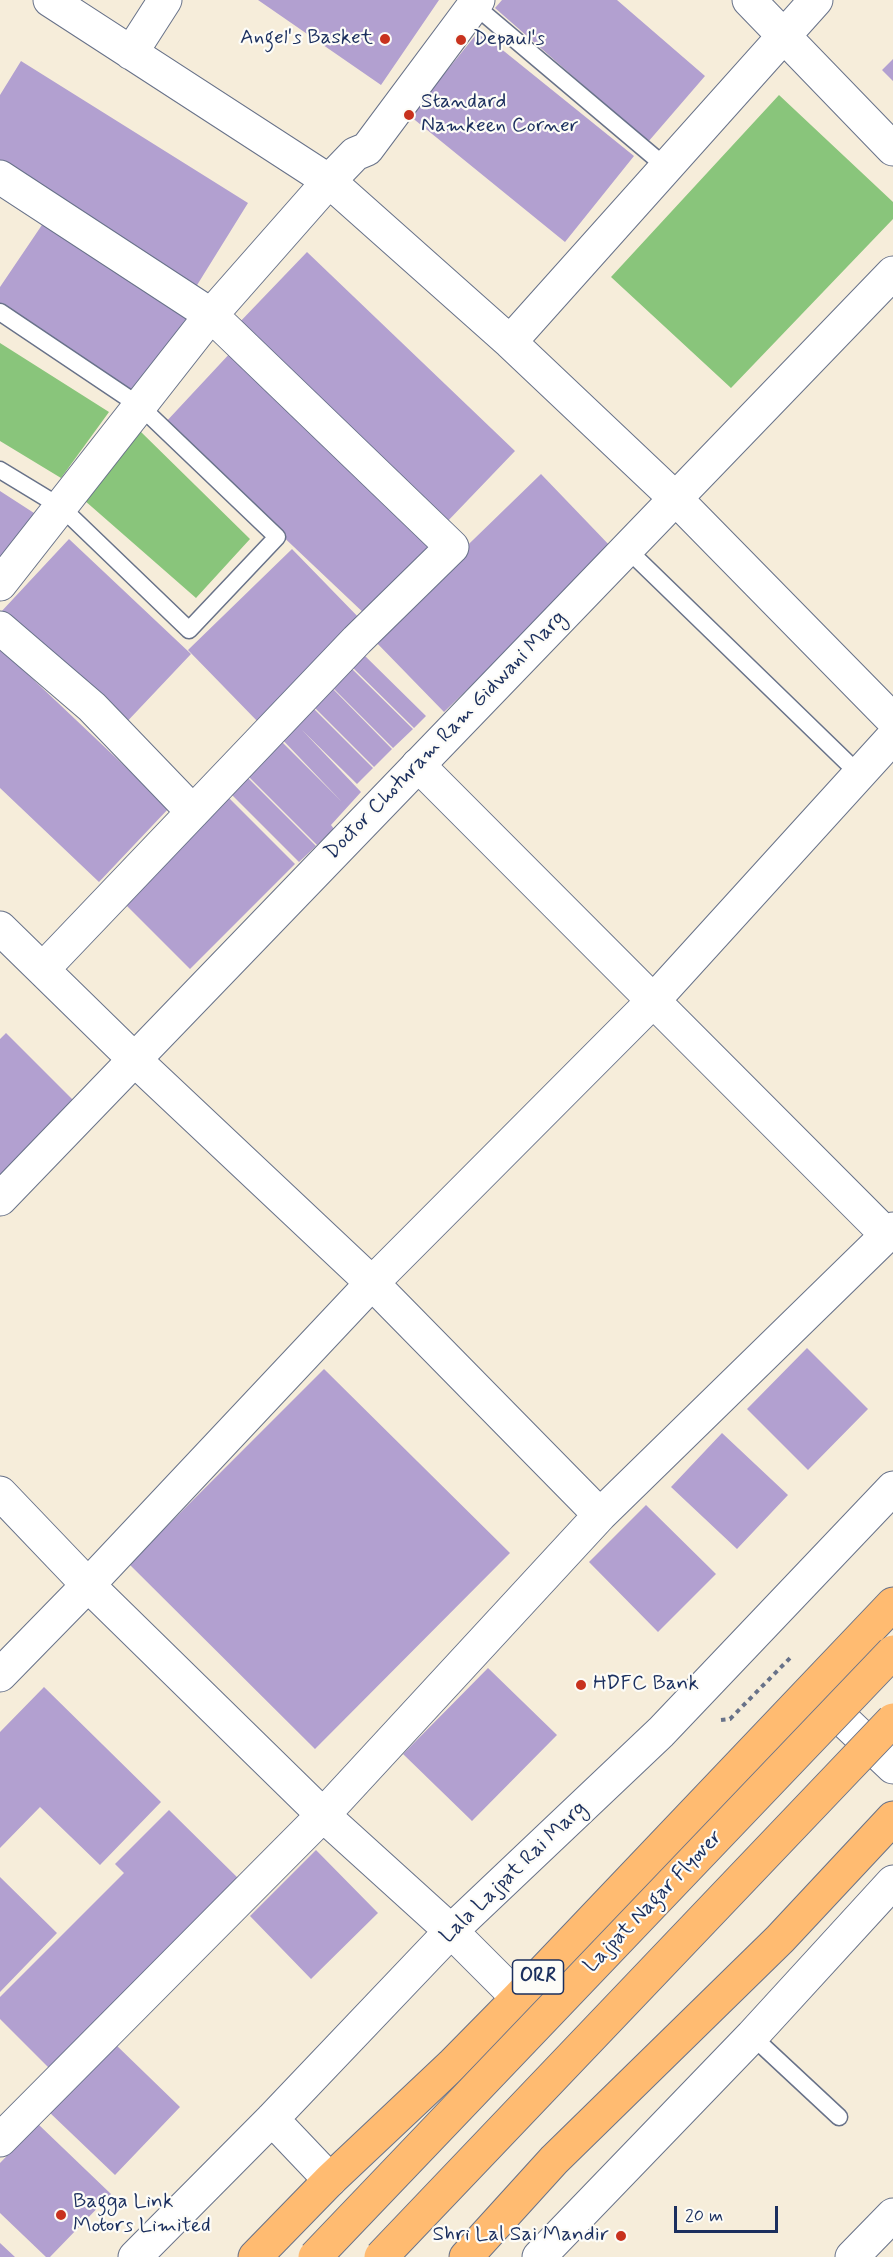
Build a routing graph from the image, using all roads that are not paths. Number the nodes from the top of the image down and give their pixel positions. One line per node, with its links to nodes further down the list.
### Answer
1 (50, 0): 7 (street)
2 (165, 0): 7 (street)
3 (749, 0): 6 (street)
4 (816, 0): 6 (street)
5 (471, 2): 9 (lane); 11 (street)
6 (784, 36): 8 (street); 9 (street)
7 (131, 53): 11 (street)
8 (893, 149)
9 (666, 167): 15 (street)
10 (0, 177): 14 (street)
11 (329, 181): 14 (street); 15 (street)
12 (893, 273): 18 (street, Doctor Choturam Ram Gidwani Marg)
13 (0, 312): 16 (lane)
14 (211, 315): 16 (street); 27 (street)
15 (510, 342): 18 (street)
16 (140, 406): 19 (street); 19 (lane)
17 (0, 470): 19 (lane)
18 (676, 499): 20 (street, Doctor Choturam Ram Gidwani Marg); 23 (street)
19 (61, 507): 21 (street)
20 (627, 549): 25 (street, Doctor Choturam Ram Gidwani Marg); 26 (lane)
21 (0, 584)
22 (0, 628): 27 (street)
23 (893, 720)
24 (893, 737): 26 (street)
25 (418, 765): 30 (street); 31 (street, Doctor Choturam Ram Gidwani Marg)
26 (859, 774): 30 (street)
27 (193, 812): 29 (street)
28 (0, 928): 29 (street)
29 (43, 969): 31 (street)
30 (653, 1001): 33 (street); 34 (street)
31 (135, 1059): 32 (street, Doctor Choturam Ram Gidwani Marg); 34 (street)
32 (0, 1199)
33 (890, 1232): 37 (street)
34 (372, 1283): 37 (street); 38 (street)
35 (893, 1488): 50 (street, Lala Lajpat Rai Marg)
36 (0, 1493): 38 (street)
37 (600, 1515): 47 (street)
38 (88, 1585): 42 (street); 47 (street)
39 (893, 1604): 40 (main road)
40 (858, 1642): 43 (street); 44 (main road)
41 (893, 1652): 62 (main road, Lajpat Nagar Flyover, bridge)
42 (0, 1675)
43 (893, 1679)
44 (811, 1689): 46 (street); 53 (main road, ORR)
45 (893, 1720): 63 (main road, bridge)
46 (893, 1767)
47 (322, 1815): 50 (street); 57 (street)
48 (893, 1818): 51 (main road)
49 (893, 1882): 52 (street)
50 (451, 1931): 53 (street); 56 (street, Lala Lajpat Rai Marg)
51 (780, 1938): 52 (street); 64 (main road)
52 (808, 1974): 54 (street)
53 (518, 1998): 58 (main road, ORR)
54 (752, 2036): 55 (lane); 65 (street)
55 (839, 2117)
56 (272, 2119): 58 (street); 60 (street, Lala Lajpat Rai Marg)
57 (5, 2123)
58 (330, 2180): 61 (main road, ORR)
59 (893, 2215): 66 (street)
60 (135, 2257)
61 (255, 2257)
62 (315, 2257)
63 (381, 2257)
64 (466, 2257)
65 (539, 2257)
66 (852, 2257)

